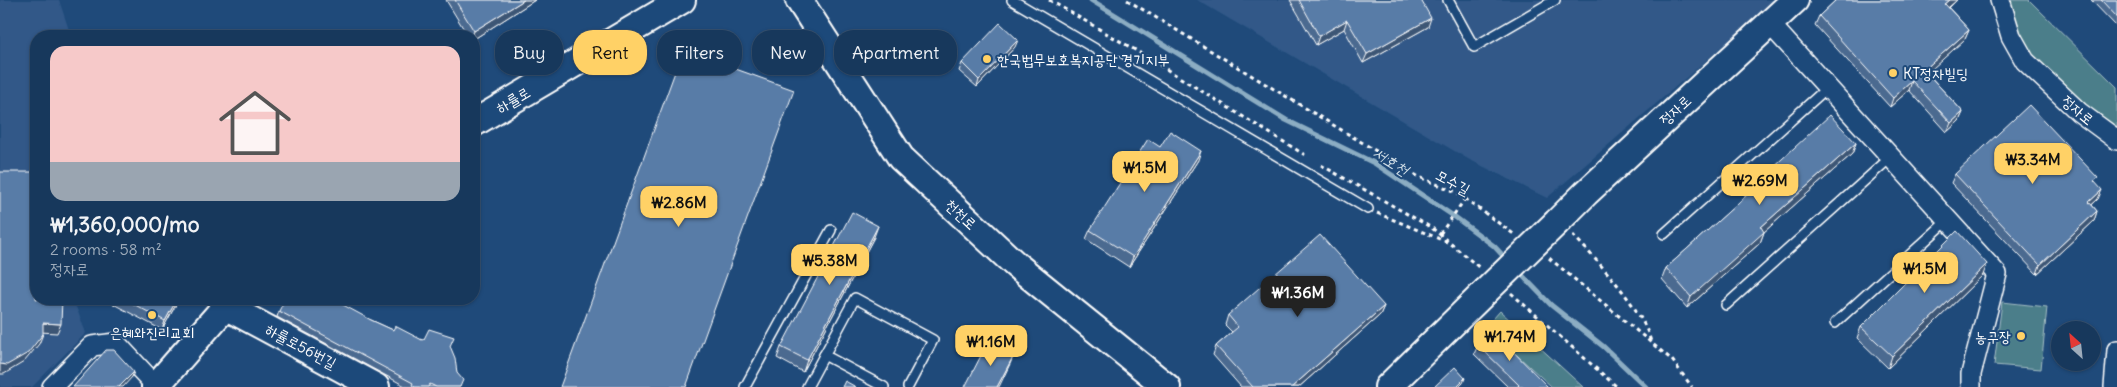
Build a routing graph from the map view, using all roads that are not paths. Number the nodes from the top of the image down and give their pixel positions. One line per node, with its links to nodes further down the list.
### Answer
1 (682, 0): 10 (street, 하률로)
2 (799, 0): 30 (street, 천천로)
3 (1012, 0): 13 (lane)
4 (1448, 0): 5 (lane)
5 (1554, 0)
6 (1795, 0): 8 (street, 정자로)
7 (2000, 0): 11 (street, 정자로)
8 (1770, 24): 9 (street); 31 (street, 정자로, bridge)
9 (1827, 88): 12 (street); 16 (lane)
10 (480, 119)
11 (2117, 140)
12 (1891, 157): 14 (street); 19 (lane)
13 (1368, 210)
14 (1948, 220): 20 (lane); 32 (street)
15 (831, 230): 26 (lane)
16 (1664, 234)
17 (225, 305): 23 (street)
18 (233, 305): 25 (street, 하률로56번길)
19 (1726, 305)
20 (1835, 324)
21 (2117, 350): 33 (street)
22 (824, 356): 27 (lane); 28 (lane); 29 (lane)
23 (156, 386): 24 (street)
24 (52, 387)
25 (376, 387)
26 (745, 387)
27 (807, 387)
28 (884, 387)
29 (908, 387)
30 (1167, 387)
31 (1388, 387)
32 (1971, 387)
33 (2114, 387)

